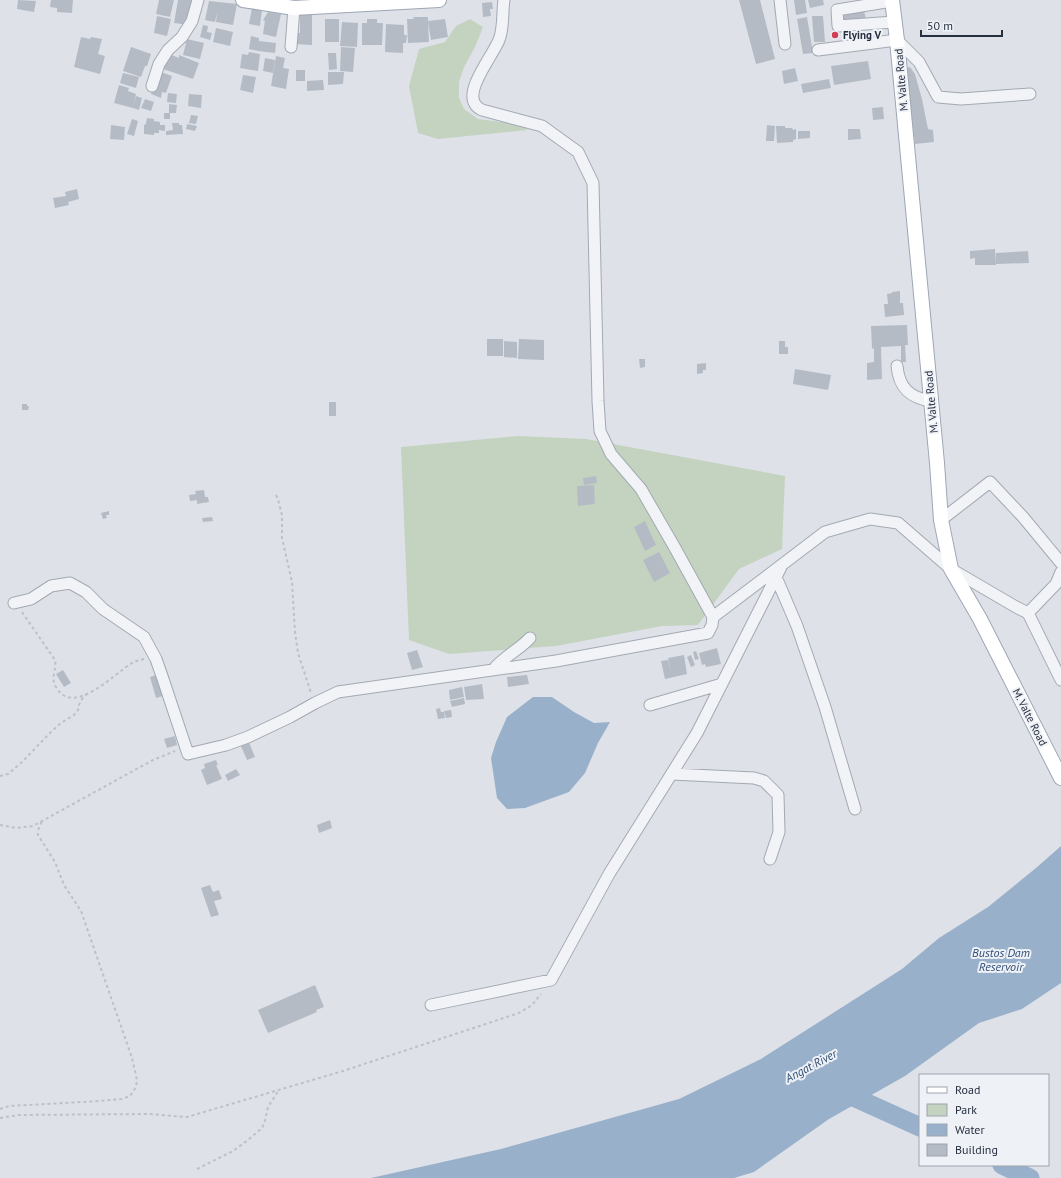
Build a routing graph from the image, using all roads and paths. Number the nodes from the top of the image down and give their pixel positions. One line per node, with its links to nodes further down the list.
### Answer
1 (198, 0): 14 (street)
2 (243, 0): 8 (main road)
3 (439, 0): 7 (main road)
4 (504, 0): 27 (street)
5 (780, 0): 11 (street)
6 (892, 0): 9 (main road, M. Valte Road); 9 (street)
7 (413, 1): 8 (main road)
8 (294, 8): 12 (street)
9 (894, 22): 10 (main road, M. Valte Road)
10 (897, 40): 13 (street); 15 (street); 17 (main road, M. Valte Road)
11 (785, 44)
12 (291, 47)
13 (818, 50)
14 (152, 86)
15 (1030, 94)
16 (897, 366): 17 (street)
17 (931, 401): 19 (main road, M. Valte Road)
18 (276, 495): 34 (path)
19 (941, 520): 20 (street); 22 (main road, M. Valte Road)
20 (1061, 563)
21 (782, 565): 22 (street); 24 (street); 27 (street)
22 (951, 569): 26 (street); 39 (main road, M. Valte Road)
23 (1061, 572): 26 (street)
24 (776, 577): 32 (street); 40 (street)
25 (14, 603): 29 (street); 33 (path)
26 (1028, 613): 31 (street)
27 (713, 617): 30 (street)
28 (530, 638): 30 (street)
29 (156, 659): 33 (path); 36 (street)
30 (494, 670): 34 (street)
31 (1061, 680)
32 (722, 684): 35 (street); 37 (street)
33 (88, 693): 38 (path)
34 (315, 703): 36 (street)
35 (650, 705)
36 (188, 754): 41 (path)
37 (672, 774): 43 (street); 44 (street)
38 (0, 776)
39 (1061, 778)
40 (855, 809)
41 (42, 821): 42 (path); 47 (path)
42 (0, 825)
43 (770, 860)
44 (551, 980): 45 (street); 46 (path)
45 (431, 1005)
46 (276, 1090): 48 (path); 49 (path)
47 (0, 1109)
48 (0, 1118)
49 (197, 1169)

